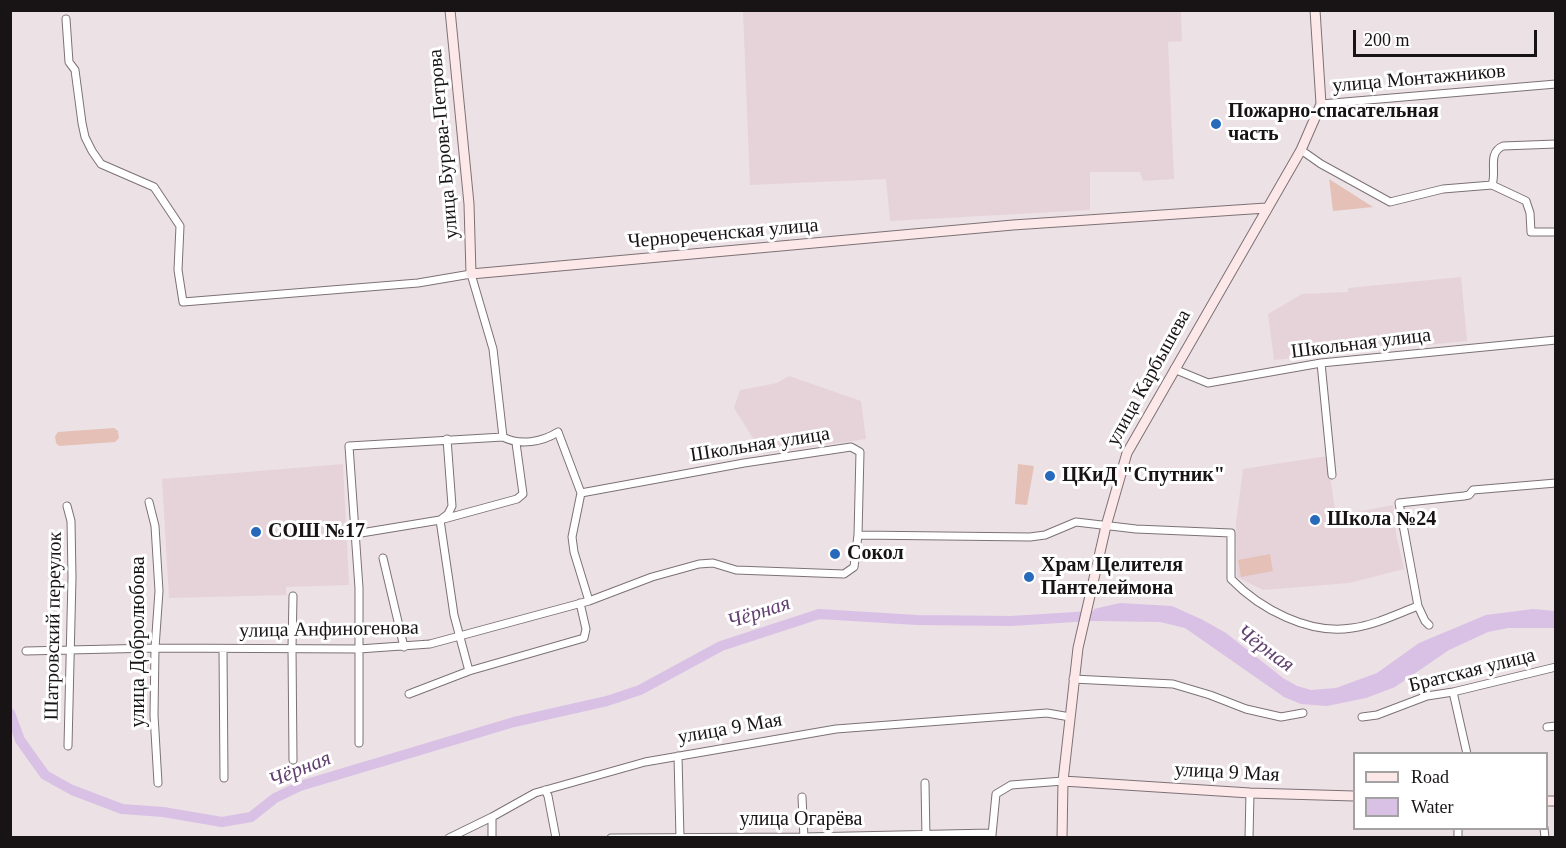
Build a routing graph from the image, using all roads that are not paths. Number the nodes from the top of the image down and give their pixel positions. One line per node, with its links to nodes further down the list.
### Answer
1 (450, 10): 11 (main road, улица Бурова-Петрова)
2 (1315, 10): 5 (main road)
3 (66, 20): 11 (street, Чернореченская улица)
4 (1556, 84): 5 (street, улица Монтажников)
5 (1322, 104): 7 (main road, улица Карбышева)
6 (1556, 144): 8 (street)
7 (1301, 150): 8 (street); 9 (main road, улица Карбышева)
8 (1492, 185): 10 (street)
9 (1266, 208): 11 (main road, Чернореченская улица); 14 (main road, улица Карбышева)
10 (1556, 232)
11 (471, 274): 15 (street)
12 (1556, 340): 13 (street, Школьная улица)
13 (1321, 363): 14 (street, Школьная улица); 18 (street)
14 (1174, 369): 26 (main road, улица Карбышева)
15 (503, 437): 16 (street); 17 (street)
16 (447, 439): 23 (street); 27 (street)
17 (516, 443): 20 (street); 24 (street)
18 (1332, 475)
19 (1556, 483): 33 (street)
20 (581, 493): 28 (street, Школьная улица); 31 (street)
21 (149, 502): 37 (street, улица Добролюбова)
22 (67, 506): 40 (street, Шатровский переулок)
23 (452, 506): 24 (street); 25 (street)
24 (468, 512): 25 (street)
25 (440, 520): 27 (street); 35 (street)
26 (1106, 526): 28 (street); 33 (street); 45 (main road, улица Карбышева)
27 (355, 534): 41 (street)
28 (858, 535): 31 (street, улица Анфиногенова)
29 (383, 558): 36 (street)
30 (293, 596): 38 (street)
31 (589, 600): 32 (street, улица Анфиногенова)
32 (580, 603): 35 (street, улица Анфиногенова); 44 (street)
33 (1418, 606): 34 (street)
34 (1429, 625)
35 (460, 638): 36 (street, улица Анфиногенова); 44 (street)
36 (404, 647): 41 (street, улица Анфиногенова)
37 (155, 648): 39 (street, улица Анфиногенова); 40 (street, улица Анфиногенова); 60 (street, улица Добролюбова)
38 (291, 648): 39 (street, улица Анфиногенова); 41 (street, улица Анфиногенова); 57 (street)
39 (223, 649): 58 (street)
40 (72, 650): 42 (street, улица Анфиногенова); 54 (street, Шатровский переулок)
41 (359, 650): 53 (street)
42 (26, 651)
43 (1556, 667): 46 (street, Братская улица)
44 (469, 671): 47 (street)
45 (1073, 679): 48 (street); 49 (main road, улица Карбышева)
46 (1453, 692): 50 (street, Братская улица); 55 (street)
47 (409, 694)
48 (1303, 713)
49 (1070, 717): 56 (street, улица 9 Мая); 59 (main road, улица Карбышева)
50 (1362, 717)
51 (1556, 726): 52 (street)
52 (1547, 728)
53 (359, 743)
54 (68, 746)
55 (1467, 752)
56 (678, 756): 62 (street, улица 9 Мая); 73 (street)
57 (292, 760)
58 (224, 778)
59 (1063, 780): 63 (main road, улица 9 Мая); 67 (street); 75 (main road, улица Карбышева)
60 (158, 783)
61 (925, 783): 68 (street)
62 (545, 789): 66 (street, улица 9 Мая); 71 (street)
63 (1250, 793): 64 (main road, улица 9 Мая); 76 (street)
64 (1353, 796)
65 (802, 797): 74 (street)
66 (492, 817): 69 (street, улица 9 Мая); 70 (street)
67 (992, 835): 68 (street, улица Огарёва)
68 (926, 836): 74 (street, улица Огарёва)
69 (449, 837)
70 (492, 837)
71 (556, 837)
72 (611, 837): 73 (street, улица Огарёва)
73 (681, 837): 74 (street, улица Огарёва)
74 (804, 837)
75 (1062, 837)
76 (1249, 837)

